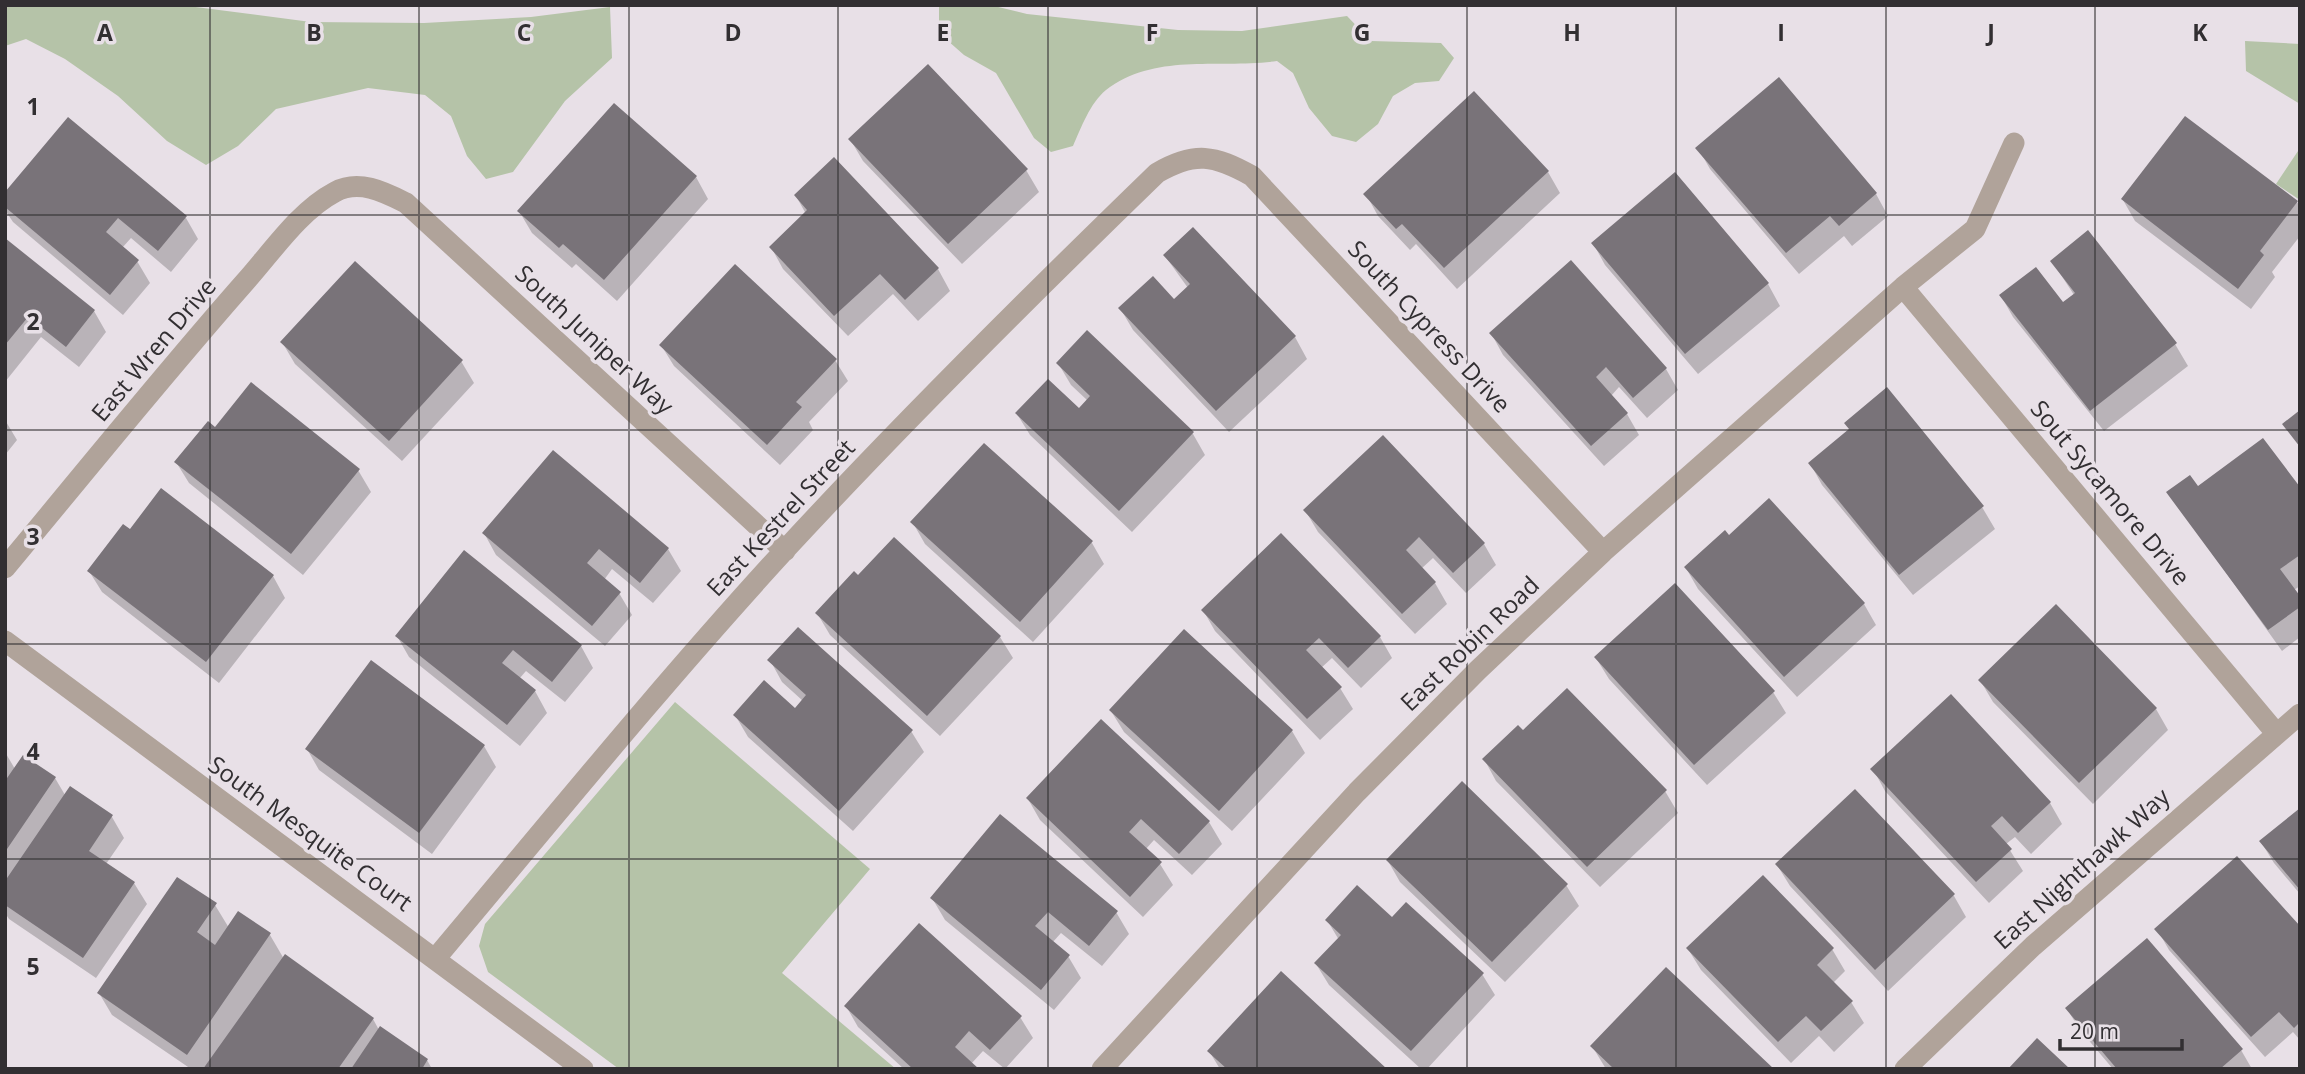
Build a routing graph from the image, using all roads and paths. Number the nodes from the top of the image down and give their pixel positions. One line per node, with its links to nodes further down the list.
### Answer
1 (2014, 143): 4 (street, East Robin Road)
2 (1204, 157): 5 (street, East Kestrel Street); 6 (street, South Cypress Drive)
3 (358, 186): 5 (street, South Juniper Way); 7 (street, East Wren Drive)
4 (1903, 287): 6 (street, East Robin Road); 10 (street, Sout Sycamore Drive)
5 (785, 551): 11 (street, East Kestrel Street)
6 (1603, 552): 13 (street, East Robin Road)
7 (5, 568)
8 (5, 641): 11 (street, South Mesquite Court)
9 (2300, 714): 10 (street, East Nighthawk Way)
10 (2276, 733): 14 (street, East Nighthawk Way)
11 (435, 959): 12 (street, South Mesquite Court)
12 (583, 1069)
13 (1102, 1069)
14 (1905, 1069)

